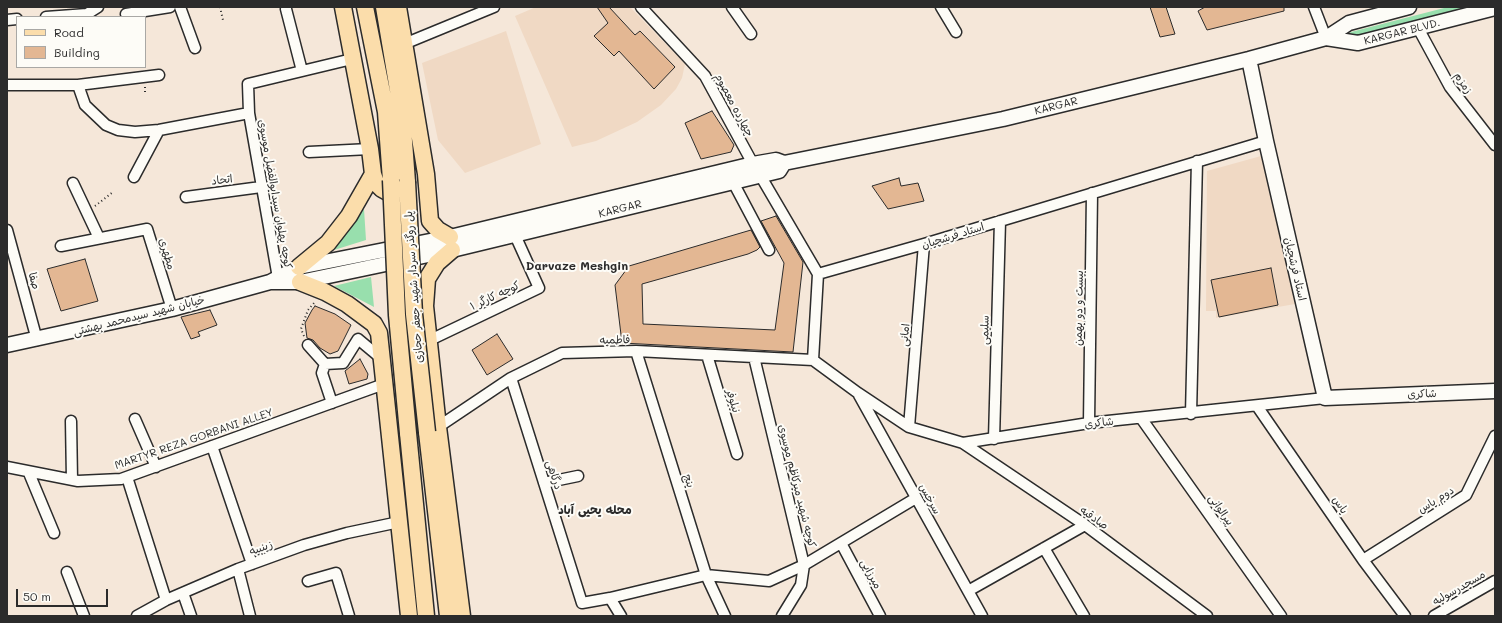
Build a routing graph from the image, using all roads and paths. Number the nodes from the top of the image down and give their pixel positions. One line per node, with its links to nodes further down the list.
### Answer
1 (98, 7): 19 (street)
2 (170, 7): 18 (street)
3 (180, 7): 26 (street)
4 (220, 7): 20 (path)
5 (343, 7): 27 (main road)
6 (365, 7): 125 (main road, پل روگذر سردار شهید جعفر حجازی, bridge)
7 (384, 7): 87 (main road, پل روگذر سردار شهید جعفر حجازی, bridge)
8 (398, 7): 25 (main road)
9 (494, 7): 17 (street)
10 (641, 7): 40 (street, چهارده معصوم)
11 (732, 7): 23 (street)
12 (941, 7): 22 (street)
13 (1314, 7): 24 (street)
14 (1409, 7): 24 (main road, KARGAR BLVD.)
15 (1495, 8): 21 (main road, KARGAR BLVD.)
16 (286, 9): 29 (street)
17 (482, 10): 25 (street)
18 (126, 14)
19 (60, 16)
20 (223, 20)
21 (1418, 28): 24 (main road, KARGAR BLVD.); 36 (street, زمزم)
22 (956, 32)
23 (751, 34)
24 (1326, 38): 28 (main road, KARGAR)
25 (404, 44): 42 (main road)
26 (195, 48)
27 (352, 59): 29 (street, کوچه پهلوان سیدابوالفضل موسوی); 37 (main road)
28 (1250, 59): 35 (main road, استاد فرشچیان); 40 (main road, KARGAR)
29 (302, 71): 33 (street, کوچه پهلوان سیدابوالفضل موسوی)
30 (159, 75): 32 (street)
31 (7, 85): 32 (street)
32 (78, 85): 34 (street, کوچه پهلوان سیدابوالفضل موسوی)
33 (249, 113): 34 (street, کوچه پهلوان سیدابوالفضل موسوی); 46 (street, کوچه پهلوان سیدابوالفضل موسوی)
34 (159, 130): 43 (street)
35 (1266, 141): 39 (street, استاد فرشچیان); 78 (main road, استاد فرشچیان)
36 (1495, 145)
37 (370, 149): 38 (street); 41 (main road)
38 (309, 152)
39 (1197, 162): 48 (street, استاد فرشچیان); 81 (street)
40 (756, 170): 44 (main road, KARGAR); 55 (main road, KARGAR); 60 (street)
41 (373, 174): 42 (main road); 59 (main road)
42 (426, 174): 55 (main road)
43 (134, 177)
44 (733, 182): 53 (main road, KARGAR); 58 (street)
45 (73, 183): 50 (street)
46 (261, 187): 49 (street, اتحاد); 61 (street, کوچه پهلوان سیدابوالفضل موسوی)
47 (113, 192): 50 (path)
48 (1092, 194): 51 (street, استاد فرشچیان); 85 (street, بیست و دو بهمن)
49 (186, 197)
50 (87, 212): 54 (street)
51 (1000, 221): 56 (street, استاد فرشچیان); 90 (street, سلیمی)
52 (7, 230): 64 (street, صفا)
53 (515, 235): 55 (main road, KARGAR); 65 (street, کوچه کارگر ۱)
54 (99, 238): 57 (street, مطهری); 63 (street, مطهری)
55 (451, 243): 59 (main road, خیابان شهید سیدمحمد بهشتی); 65 (main road)
56 (924, 244): 60 (street, استاد فرشچیان); 86 (street, امانی)
57 (61, 246)
58 (769, 250)
59 (300, 274): 61 (main road, خیابان شهید سیدمحمد بهشتی); 62 (main road)
60 (818, 274): 72 (street)
61 (274, 280): 63 (main road, خیابان شهید سیدمحمد بهشتی)
62 (325, 292): 67 (path); 71 (main road)
63 (172, 309): 64 (main road, خیابان شهید سیدمحمد بهشتی)
64 (37, 340): 66 (main road, خیابان شهید سیدمحمد بهشتی)
65 (428, 341): 87 (main road)
66 (7, 345)
67 (308, 345): 73 (street)
68 (636, 351): 69 (street, فاطمیه); 74 (street, فاطمیه); 112 (street, ینج)
69 (707, 355): 70 (street, فاطمیه); 93 (street, نیلوفر)
70 (754, 357): 72 (street, فاطمیه); 109 (street, کوچه شهید میرکاظم موسوی)
71 (382, 359): 73 (street); 75 (main road)
72 (813, 360): 77 (street, شاکری)
73 (325, 364): 79 (street)
74 (511, 378): 87 (street, فاطمیه); 100 (street, درگاهی)
75 (384, 384): 79 (street, MARTYR REZA GORBANI ALLEY); 88 (main road)
76 (1495, 391): 78 (main road, شاکری)
77 (858, 393): 86 (street, شاکری); 101 (street, سرخس)
78 (1325, 398): 80 (street, شاکری)
79 (332, 403): 92 (street, MARTYR REZA GORBANI ALLEY)
80 (1257, 406): 81 (street, شاکری); 107 (street, یاس)
81 (1191, 414): 82 (street, شاکری)
82 (1141, 418): 85 (street, شاکری); 135 (street, پیرالوانی)
83 (135, 419): 95 (street)
84 (71, 421): 99 (street)
85 (1090, 423): 90 (street, شاکری)
86 (909, 427): 91 (street, شاکری)
87 (432, 429): 88 (main road); 126 (main road, پل روگذر سردار شهید جعفر حجازی); 127 (main road)
88 (390, 433): 102 (main road)
89 (1495, 436): 107 (street, دوم یاس)
90 (994, 439): 91 (street, شاکری)
91 (963, 444): 103 (street, صادقیه)
92 (212, 446): 95 (street, MARTYR REZA GORBANI ALLEY); 108 (street)
93 (737, 454)
94 (7, 467): 96 (street, MARTYR REZA GORBANI ALLEY)
95 (156, 467): 98 (street, MARTYR REZA GORBANI ALLEY)
96 (29, 473): 99 (street, MARTYR REZA GORBANI ALLEY); 104 (street)
97 (578, 476): 100 (street)
98 (127, 477): 99 (street, MARTYR REZA GORBANI ALLEY); 118 (street)
99 (72, 480)
100 (544, 483): 117 (street, درگاهی)
101 (916, 498): 105 (street); 115 (street, سرخس)
102 (399, 522): 108 (street, زینبیه); 124 (main road)
103 (1085, 525): 106 (street); 134 (street, صادقیه)
104 (54, 533)
105 (841, 543): 109 (street); 131 (street, میرزایی)
106 (1044, 548): 115 (street); 133 (street)
107 (1363, 560): 136 (street, یاس)
108 (252, 564): 110 (street, زینبیه)
109 (804, 565): 112 (street); 130 (street, کوچه شهید میرکاظم موسوی)
110 (238, 569): 116 (street, زینبیه); 122 (street)
111 (67, 572): 119 (street)
112 (706, 575): 117 (street); 129 (street, ینج)
113 (308, 581): 123 (street)
114 (1495, 581): 137 (street, مسجدرسولیه)
115 (968, 591): 132 (street, سرخس)
116 (183, 593): 118 (street, زینبیه); 121 (street)
117 (610, 598): 128 (street)
118 (166, 600): 120 (street, زینبیه)
119 (84, 616)
120 (137, 616)
121 (191, 616)
122 (250, 616)
123 (349, 616)
124 (409, 616)
125 (426, 616)
126 (448, 616)
127 (462, 616)
128 (621, 616)
129 (725, 616)
130 (782, 616)
131 (880, 616)
132 (982, 616)
133 (1084, 616)
134 (1207, 616)
135 (1281, 616)
136 (1405, 616)
137 (1434, 616)

